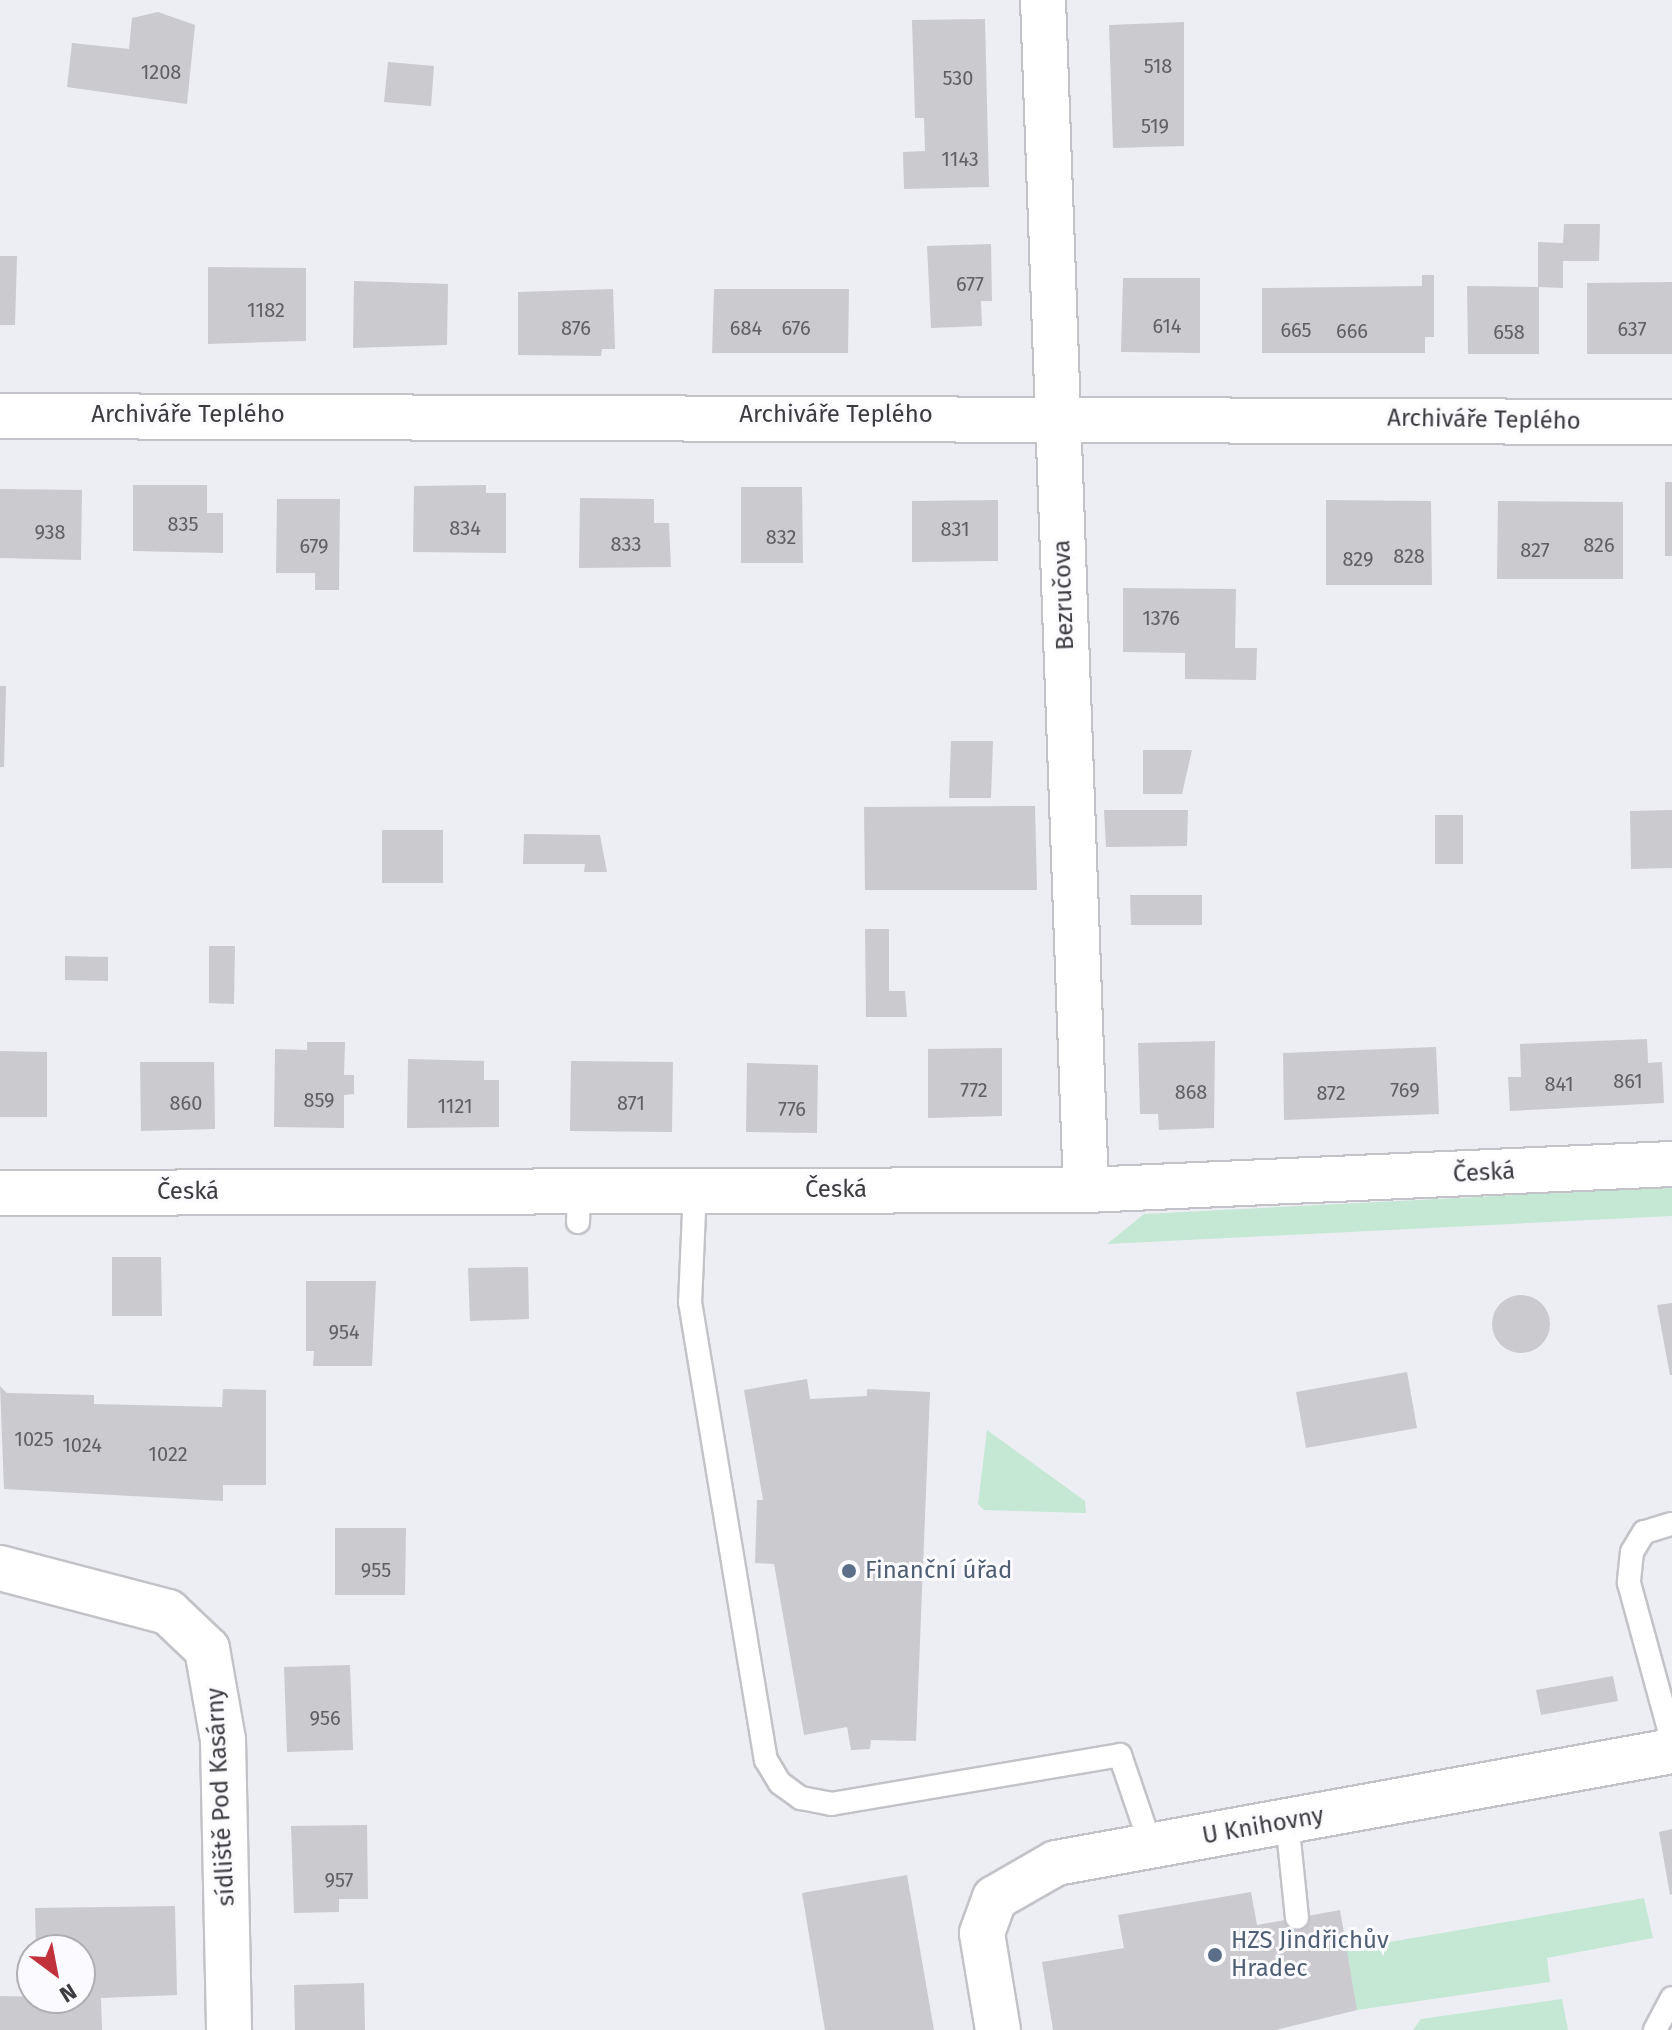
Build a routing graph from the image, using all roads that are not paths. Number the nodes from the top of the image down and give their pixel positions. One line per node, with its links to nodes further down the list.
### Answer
1 (1043, 0): 2 (street, Bezručova)
2 (1058, 415): 3 (street, Archiváře Teplého); 4 (street, Archiváře Teplého); 7 (street, Bezručova)
3 (0, 416)
4 (1672, 422)
5 (1672, 1164): 7 (street, Česká)
6 (695, 1189): 7 (street, Česká); 8 (street, Česká); 14 (lane)
7 (1086, 1190)
8 (0, 1193)
9 (1671, 1524): 11 (lane)
10 (0, 1568): 17 (street, sídliště Pod Kasárny)
11 (1672, 1740)
12 (1672, 1751): 13 (street, U Knihovny)
13 (1287, 1821): 14 (street, U Knihovny); 15 (lane)
14 (1151, 1846): 18 (street, U Knihovny)
15 (1297, 1917)
16 (1672, 1998): 19 (lane)
17 (229, 2030)
18 (998, 2030)
19 (1655, 2030)

